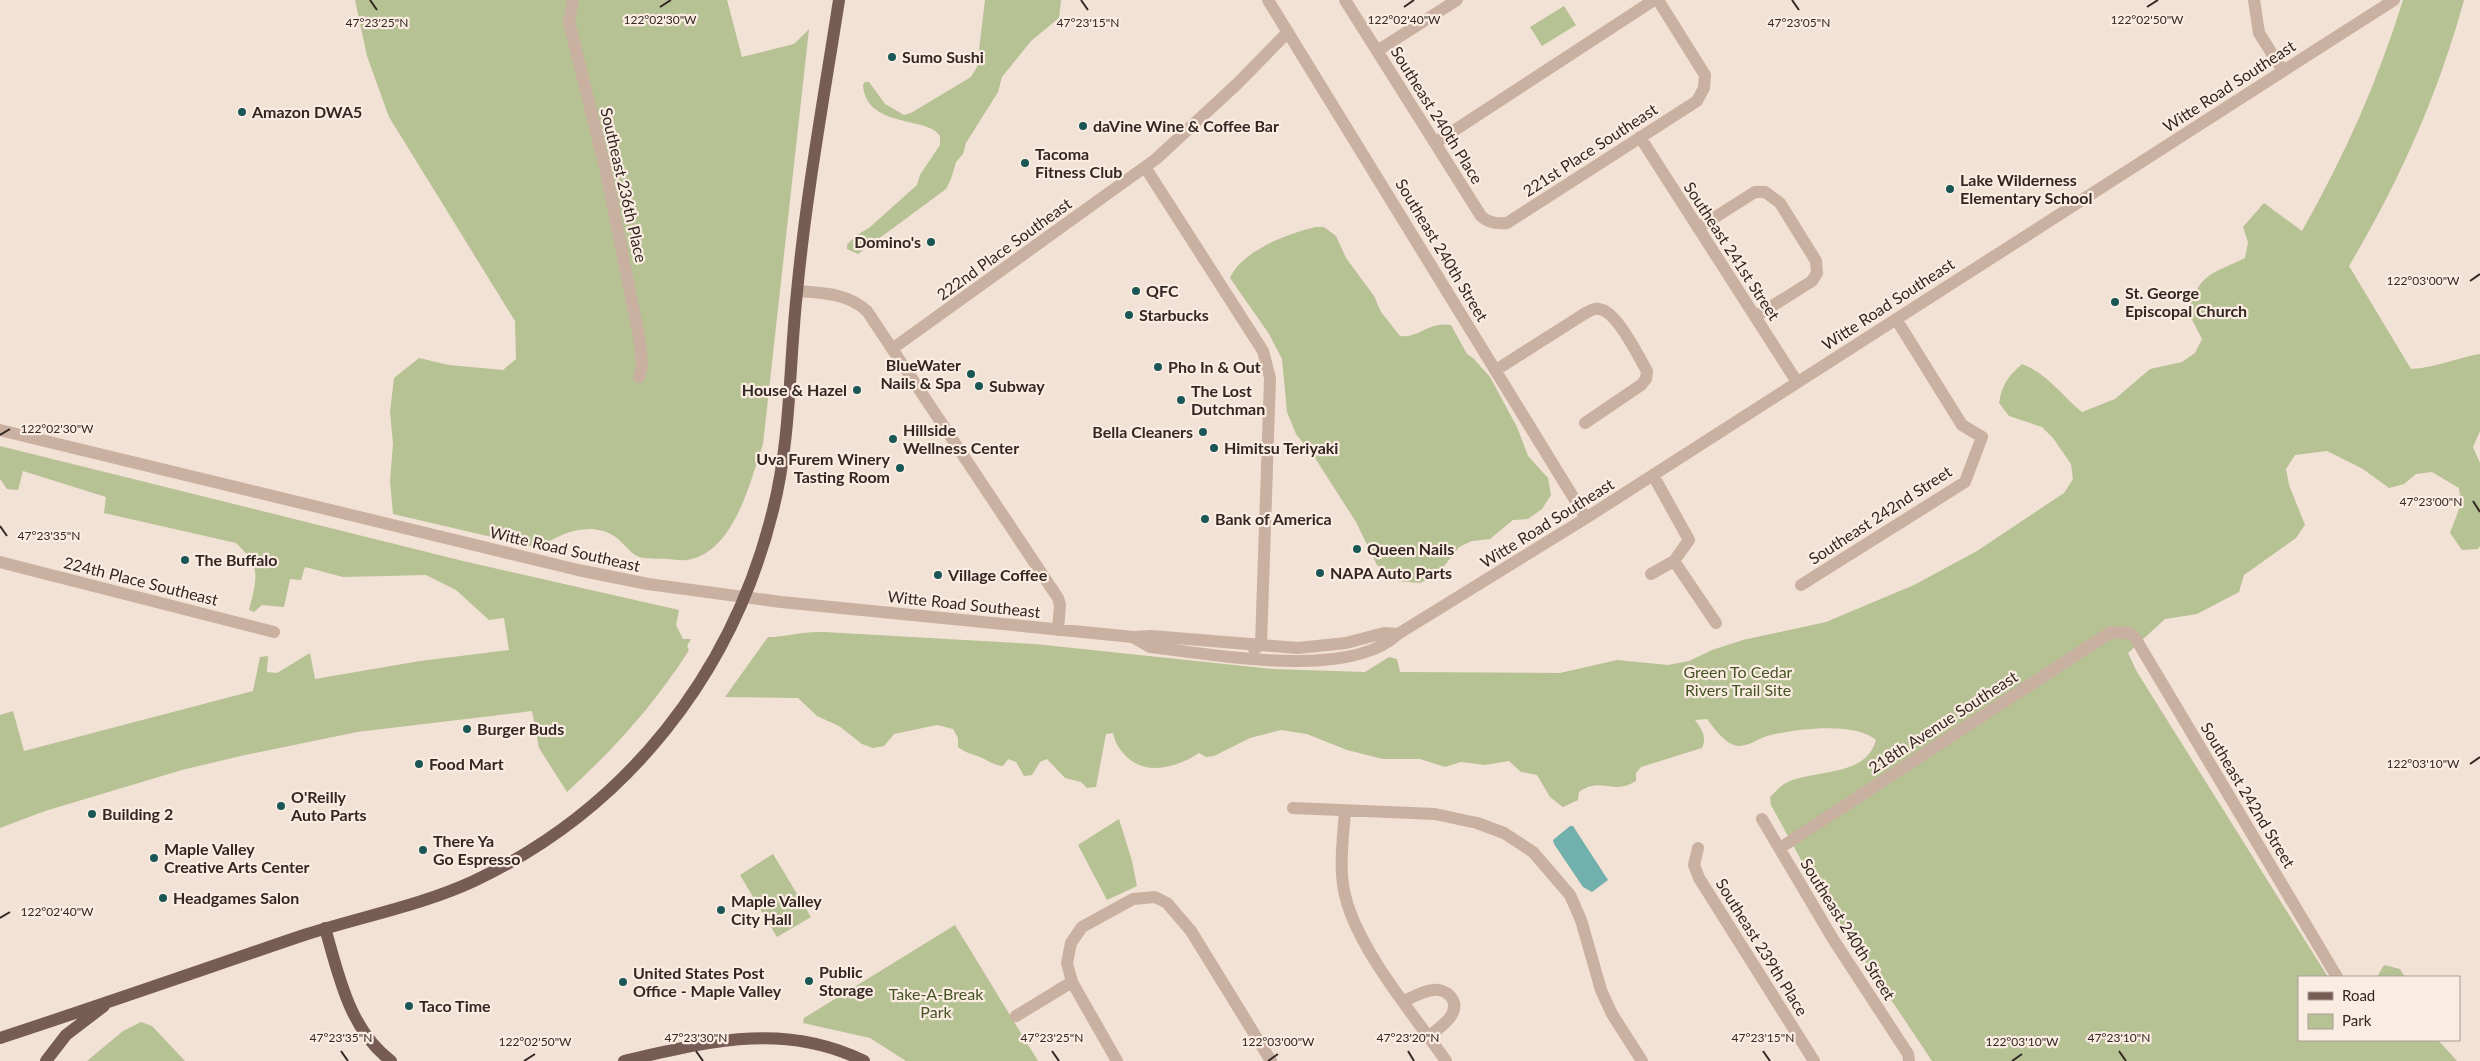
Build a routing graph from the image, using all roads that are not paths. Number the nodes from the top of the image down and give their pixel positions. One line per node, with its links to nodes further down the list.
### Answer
1 (573, 0): 23 (street, Southeast 236th Place)
2 (839, 0): 18 (main road)
3 (1268, 0): 10 (street, Southeast 240th Street)
4 (1345, 0): 11 (street, Southeast 240th Place)
5 (1457, 0): 11 (street)
6 (1654, 0): 14 (street)
7 (1658, 0): 13 (street, 221st Place Southeast)
8 (2254, 0): 12 (street)
9 (2394, 0): 12 (street, Witte Road Southeast)
10 (1288, 32): 15 (street, 222nd Place Southeast); 22 (street, Southeast 240th Street)
11 (1377, 51): 14 (street, Southeast 240th Place)
12 (2283, 71): 20 (street, Witte Road Southeast)
13 (1640, 137): 16 (street, 221st Place Southeast); 17 (street, Southeast 241st Street)
14 (1435, 143): 16 (street, Southeast 240th Place)
15 (1145, 167): 21 (street, 222nd Place Southeast); 40 (street)
16 (1485, 221)
17 (1698, 228): 19 (street, Southeast 241st Street); 19 (street)
18 (797, 291): 21 (street); 33 (main road)
19 (1755, 317): 24 (street, Southeast 241st Street)
20 (1896, 319): 24 (street, Witte Road Southeast); 32 (street, Southeast 242nd Street)
21 (892, 349): 35 (street)
22 (1496, 370): 25 (street); 28 (street, Southeast 240th Street)
23 (639, 377)
24 (1797, 382): 27 (street, Witte Road Southeast)
25 (1585, 423)
26 (0, 430): 33 (street, Witte Road Southeast)
27 (1652, 475): 28 (street, Witte Road Southeast); 29 (street)
28 (1586, 518): 38 (street, Witte Road Southeast)
29 (1674, 561): 31 (street); 34 (street)
30 (0, 562): 36 (street, 224th Place Southeast)
31 (1651, 574)
32 (1802, 585)
33 (746, 597): 35 (street, Witte Road Southeast); 47 (main road)
34 (1716, 623)
35 (1058, 630): 39 (street, Witte Road Southeast)
36 (274, 632)
37 (2127, 632): 46 (street, 218th Avenue Southeast); 48 (street, Southeast 242nd Street)
38 (1398, 634): 40 (street, Witte Road Southeast); 41 (street, Witte Road Southeast)
39 (1133, 637): 40 (street, Witte Road Southeast); 41 (street, Witte Road Southeast)
40 (1262, 645): 41 (street)
41 (1190, 652)
42 (1292, 808): 43 (street)
43 (1345, 811): 51 (street); 63 (street)
44 (1762, 820): 46 (street, Southeast 240th Street)
45 (1698, 848): 64 (street, Southeast 239th Place)
46 (1780, 848): 55 (street, Southeast 240th Street)
47 (325, 928): 50 (main road); 57 (main road)
48 (2336, 976)
49 (1072, 982): 52 (street); 60 (street); 61 (street)
50 (113, 999): 54 (main road); 56 (main road)
51 (1404, 1001): 53 (street); 53 (street)
52 (1016, 1016)
53 (1428, 1036): 62 (street)
54 (0, 1038)
55 (1908, 1058)
56 (46, 1061)
57 (391, 1061)
58 (624, 1061): 59 (main road)
59 (864, 1061)
60 (1117, 1061)
61 (1271, 1061)
62 (1446, 1061)
63 (1642, 1061)
64 (1814, 1061)

